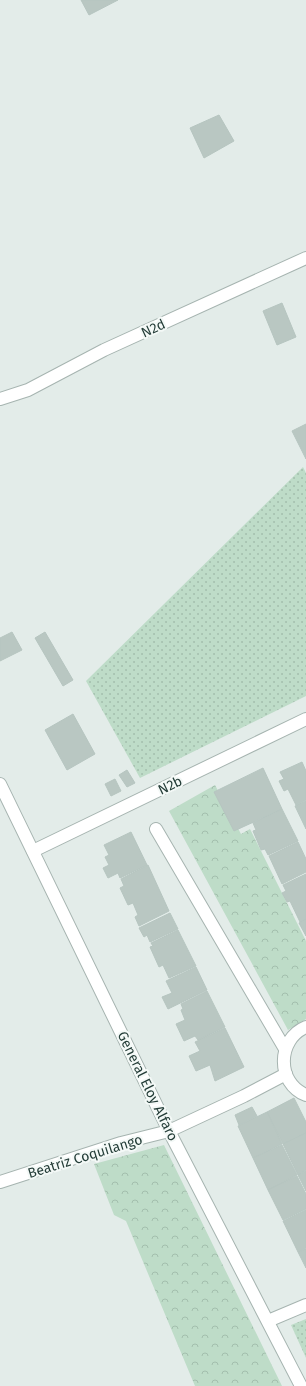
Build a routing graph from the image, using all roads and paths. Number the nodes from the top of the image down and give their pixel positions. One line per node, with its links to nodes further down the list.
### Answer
1 (306, 258): 2 (street, N2d)
2 (0, 399)
3 (306, 720): 6 (street, N2b)
4 (0, 784): 6 (street, General Eloy Alfaro)
5 (156, 829): 8 (street)
6 (33, 851): 11 (street, General Eloy Alfaro)
7 (306, 1026): 8 (street)
8 (285, 1049): 9 (street)
9 (286, 1074): 10 (street); 11 (street, Beatriz Coquilango)
10 (306, 1095)
11 (169, 1131): 12 (street, Beatriz Coquilango); 14 (street, General Eloy Alfaro)
12 (0, 1182)
13 (306, 1305): 14 (street)
14 (268, 1321): 15 (street, General Eloy Alfaro)
15 (301, 1386)

